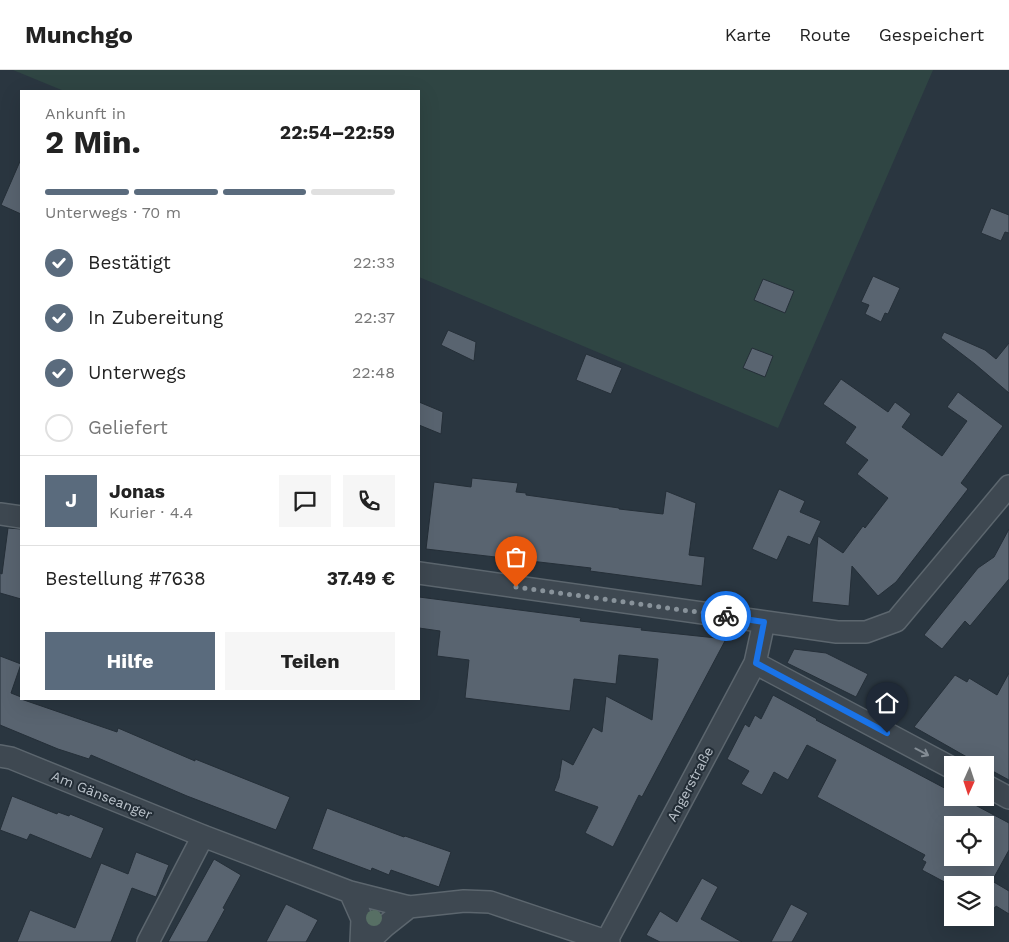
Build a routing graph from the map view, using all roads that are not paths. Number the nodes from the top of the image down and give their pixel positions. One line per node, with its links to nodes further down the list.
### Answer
1 (1005, 499): 5 (street)
2 (0, 514): 3 (street)
3 (20, 517)
4 (420, 573): 5 (street)
5 (764, 622): 6 (street, Angerstraße)
6 (756, 663): 8 (street, one-way to 8); 17 (street, Angerstraße)
7 (0, 756): 11 (street, Am Gänseanger)
8 (944, 764)
9 (994, 790): 10 (street)
10 (1009, 798)
11 (203, 836): 12 (street, Am Gänseanger); 14 (street)
12 (350, 892): 13 (street, Am Gänseanger); 15 (street)
13 (409, 907): 16 (street); 17 (street, Am Gänseanger)
14 (148, 942)
15 (360, 942)
16 (368, 942)
17 (607, 942)

